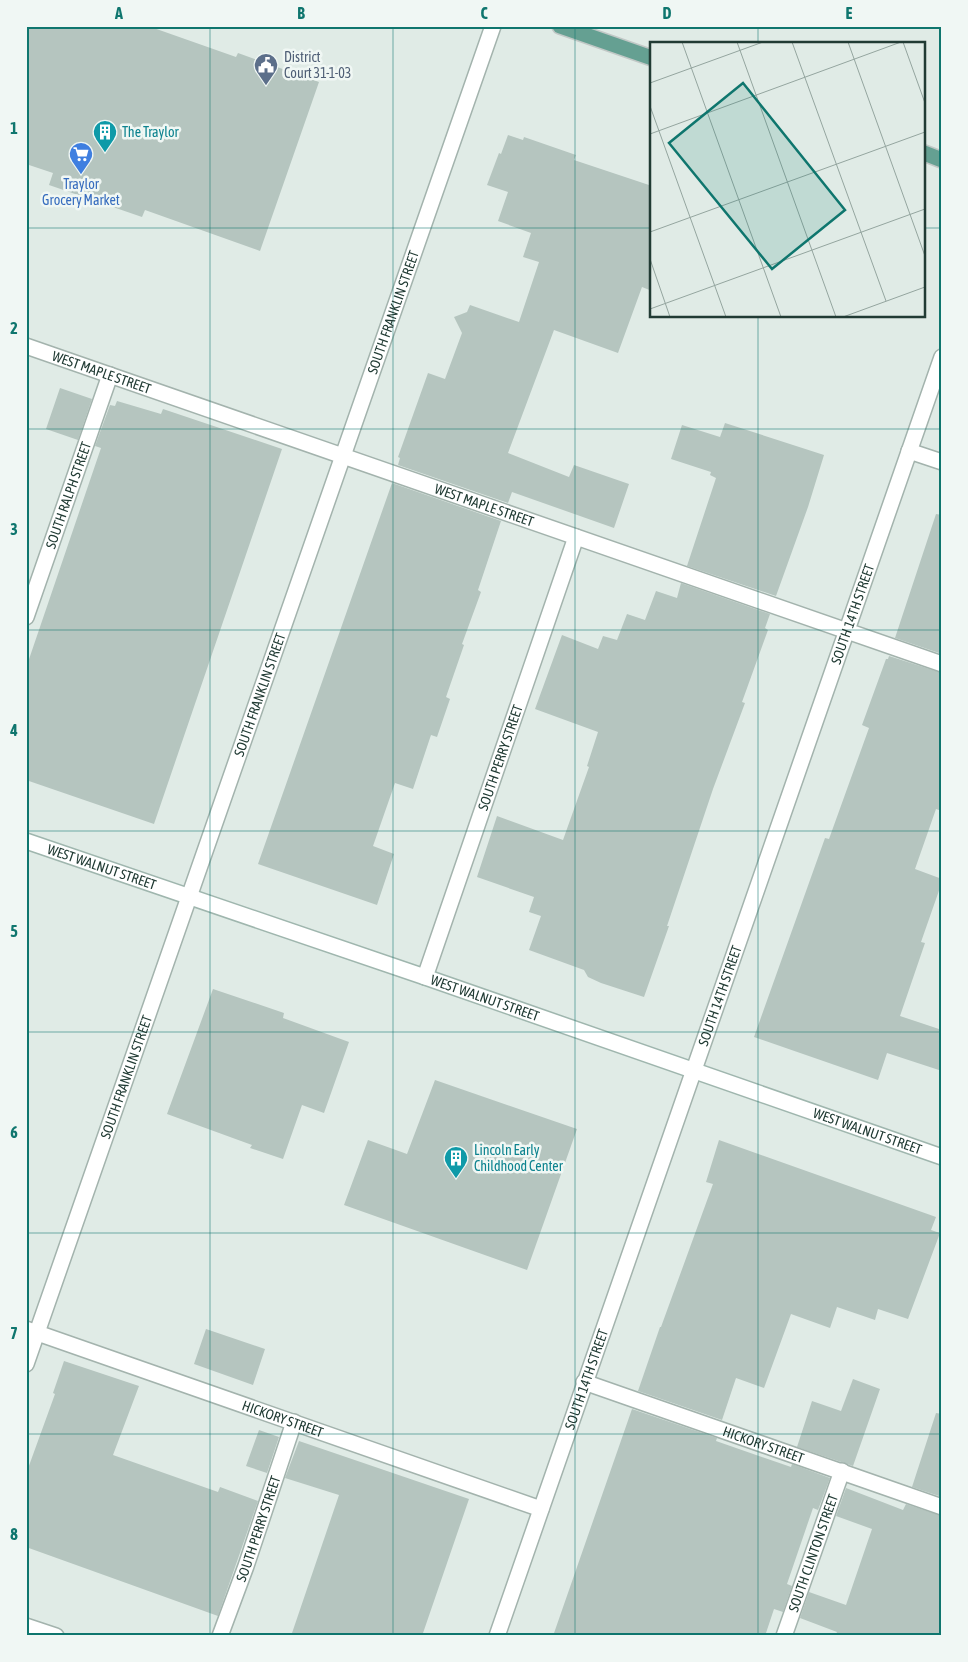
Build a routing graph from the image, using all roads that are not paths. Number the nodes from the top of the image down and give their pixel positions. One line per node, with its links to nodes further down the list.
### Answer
1 (493, 26): 10 (street, SOUTH FRANKLIN STREET)
2 (560, 26): 3 (main road)
3 (650, 57)
4 (926, 155): 5 (main road)
5 (942, 160)
6 (26, 346): 8 (street, WEST MAPLE STREET)
7 (942, 357): 9 (street, SOUTH 14TH STREET)
8 (110, 375): 10 (street, WEST MAPLE STREET); 13 (street, SOUTH RALPH STREET)
9 (909, 451): 11 (street); 14 (street, SOUTH 14TH STREET)
10 (343, 456): 12 (street, WEST MAPLE STREET); 17 (street, SOUTH FRANKLIN STREET)
11 (942, 462)
12 (576, 537): 14 (street, WEST MAPLE STREET); 18 (street, SOUTH PERRY STREET)
13 (26, 617)
14 (846, 631): 15 (street, WEST MAPLE STREET); 19 (street, SOUTH 14TH STREET)
15 (942, 664)
16 (26, 841): 17 (street, WEST WALNUT STREET)
17 (190, 898): 18 (street, WEST WALNUT STREET); 21 (street, SOUTH FRANKLIN STREET)
18 (425, 977): 19 (street, WEST WALNUT STREET)
19 (692, 1071): 20 (street, WEST WALNUT STREET); 23 (street, SOUTH 14TH STREET)
20 (942, 1157)
21 (32, 1331): 22 (street, SOUTH FRANKLIN STREET); 24 (street, HICKORY STREET)
22 (26, 1364)
23 (584, 1382): 25 (street, HICKORY STREET); 27 (street, SOUTH 14TH STREET)
24 (294, 1422): 27 (street, HICKORY STREET); 30 (street, SOUTH PERRY STREET)
25 (842, 1471): 26 (street, HICKORY STREET); 32 (street, SOUTH CLINTON STREET)
26 (942, 1506)
27 (541, 1509): 31 (street, SOUTH 14TH STREET)
28 (26, 1626): 29 (street)
29 (56, 1636)
30 (220, 1636)
31 (497, 1636)
32 (784, 1636)

